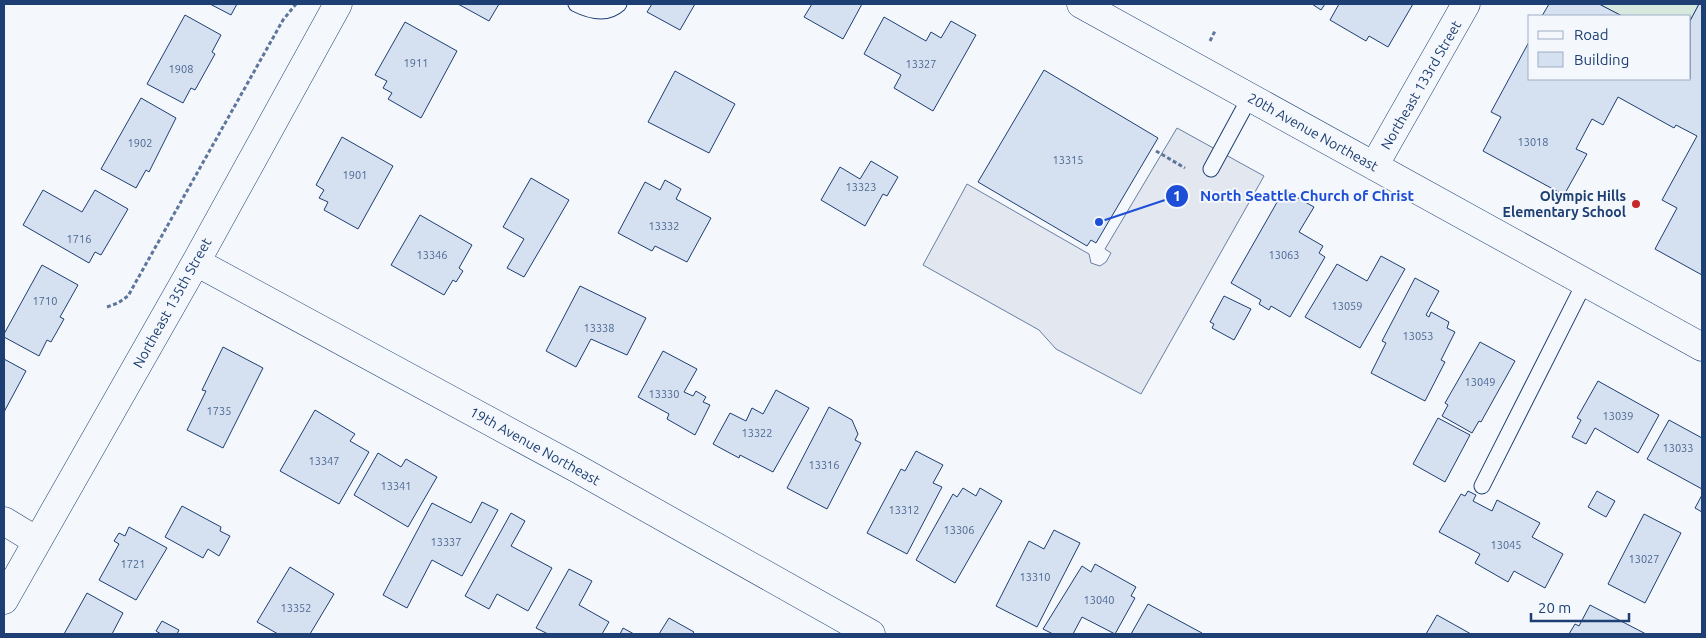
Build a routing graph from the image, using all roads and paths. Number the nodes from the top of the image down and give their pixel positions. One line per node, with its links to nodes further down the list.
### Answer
1 (296, 4): 14 (path)
2 (338, 4): 12 (street, Northeast 135th Street)
3 (576, 4): 4 (lane)
4 (619, 4)
5 (1081, 4): 7 (street, 20th Avenue Northeast)
6 (1466, 4): 9 (street, Northeast 133rd Street)
7 (1250, 97): 9 (street, 20th Avenue Northeast); 11 (lane)
8 (1156, 151): 10 (path)
9 (1374, 166): 13 (street, 20th Avenue Northeast)
10 (1185, 168)
11 (1211, 169)
12 (196, 262): 18 (street, Northeast 135th Street); 20 (street, 19th Avenue Northeast)
13 (1585, 282): 15 (street, 20th Avenue Northeast); 16 (lane)
14 (107, 307)
15 (1702, 347)
16 (1482, 486)
17 (4, 521): 18 (street)
18 (37, 540): 19 (street, Northeast 135th Street)
19 (4, 600)
20 (871, 634)

